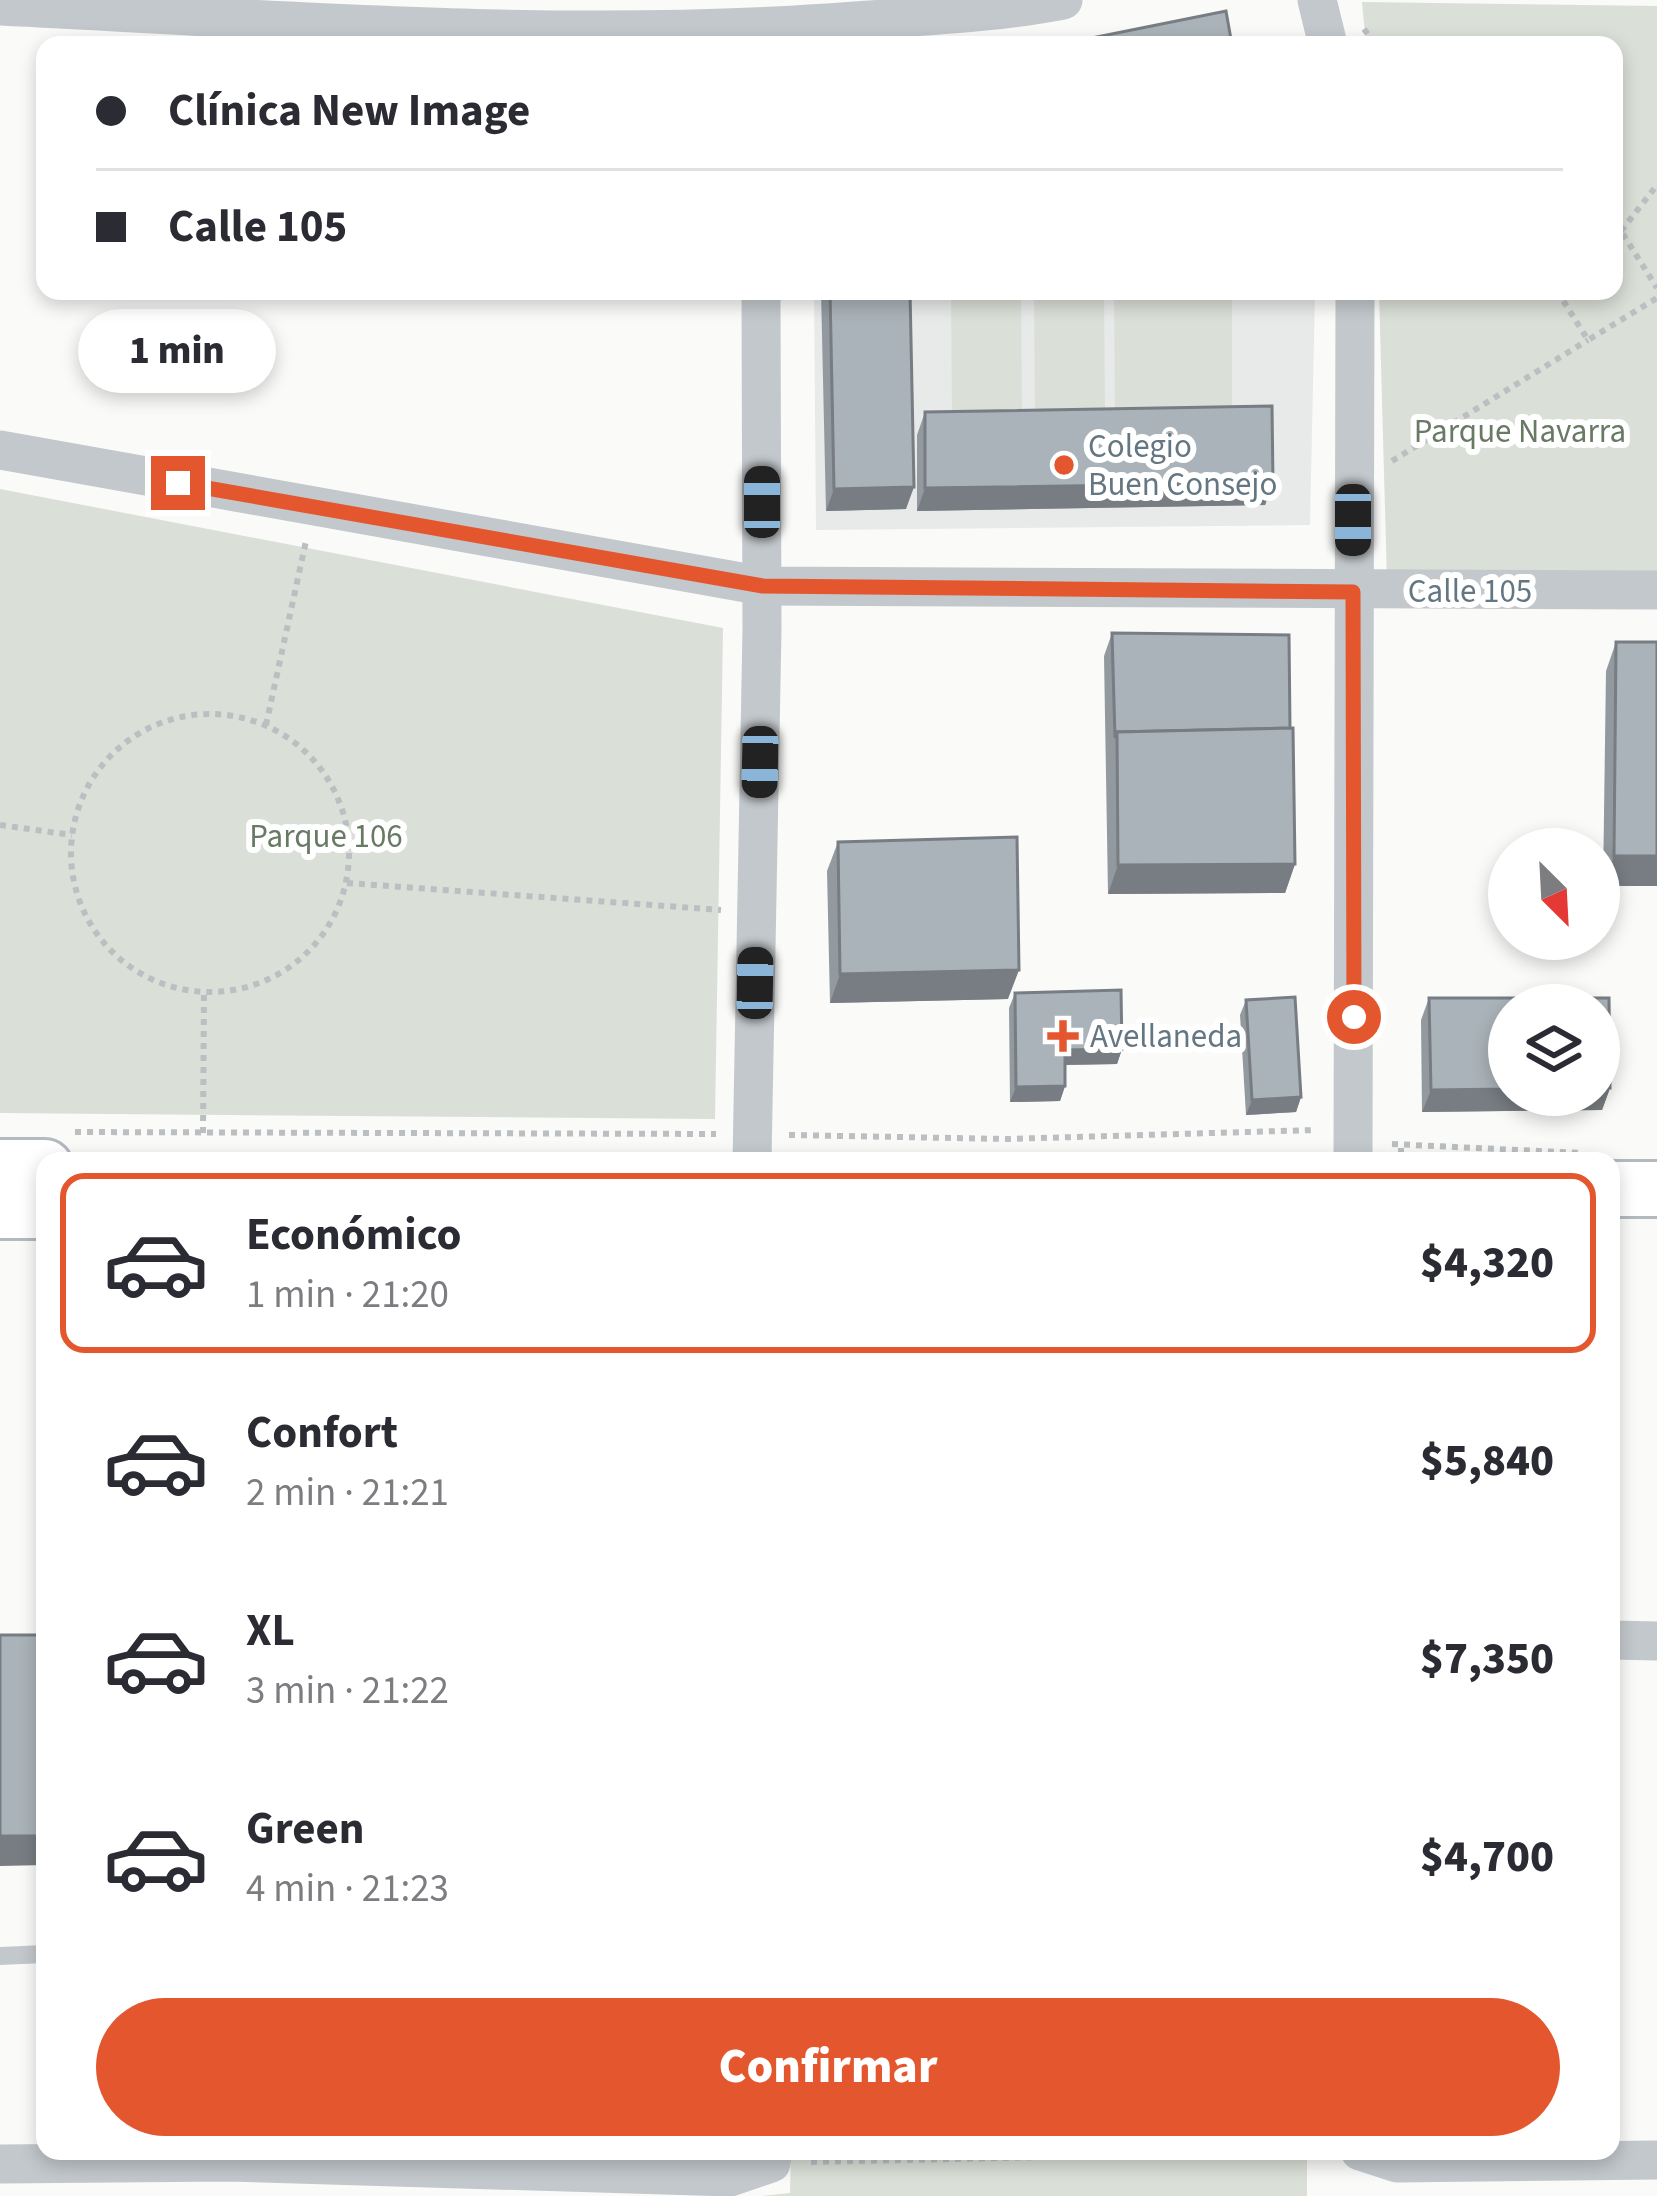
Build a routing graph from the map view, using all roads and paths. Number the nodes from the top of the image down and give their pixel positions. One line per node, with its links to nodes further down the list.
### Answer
1 (1063, 0): 5 (street)
2 (1317, 0): 6 (street)
3 (0, 6): 4 (street)
4 (722, 36)
5 (768, 36)
6 (1326, 36)
7 (1657, 185): 8 (path)
8 (1623, 228)
9 (1623, 241): 10 (path)
10 (1657, 288)
11 (1657, 298): 15 (path)
12 (761, 300): 19 (street)
13 (1355, 300): 17 (street)
14 (1563, 300): 15 (path)
15 (1588, 340): 17 (path)
16 (0, 450): 18 (street, Calle 105)
17 (1353, 484): 21 (street)
18 (311, 508): 19 (street, Calle 105); 22 (path)
19 (763, 586): 21 (street, Calle 105); 30 (street)
20 (1657, 590): 21 (street, Calle 105)
21 (1353, 592): 29 (street)
22 (266, 725): 24 (path); 25 (path)
23 (0, 825): 24 (path)
24 (72, 836): 27 (path)
25 (347, 883): 26 (path); 27 (path)
26 (727, 910)
27 (204, 993): 28 (path)
28 (203, 1134): 30 (path); 32 (path)
29 (1353, 1144): 30 (path); 31 (path)
30 (752, 1148)
31 (1401, 1148): 33 (path); 34 (path)
32 (56, 1149)
33 (1401, 1152)
34 (1435, 1152)
35 (36, 1155): 36 (main road)
36 (0, 1167)
37 (1620, 1178): 38 (main road)
38 (1657, 1189)
39 (0, 1211): 40 (main road)
40 (36, 1211)
41 (1620, 1640): 42 (street)
42 (1657, 1640)
43 (36, 1954): 44 (lane)
44 (0, 1956)
45 (765, 2160): 49 (street)
46 (1388, 2160): 47 (street)
47 (1657, 2160)
48 (0, 2164): 49 (street)
49 (229, 2170)

